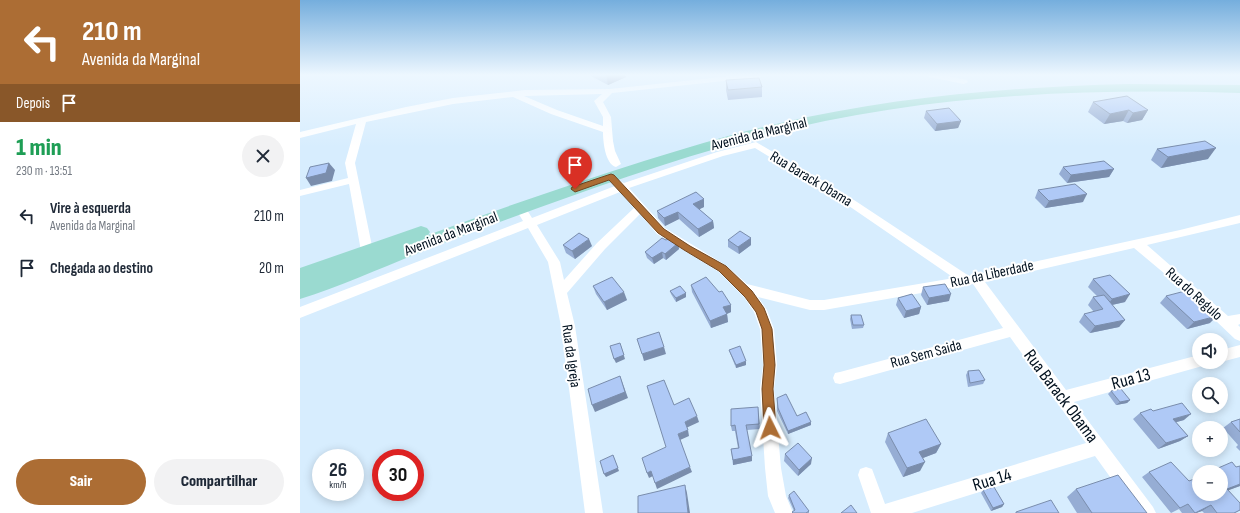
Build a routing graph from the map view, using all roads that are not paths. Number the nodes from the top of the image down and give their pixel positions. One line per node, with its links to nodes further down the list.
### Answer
1 (475, 99): 6 (street)
2 (525, 99): 7 (street)
3 (600, 99): 7 (street)
4 (878, 99): 9 (main road, Avenida da Marginal)
5 (946, 99): 9 (main road, Avenida da Marginal)
6 (362, 120): 8 (street); 10 (street)
7 (607, 130): 9 (street)
8 (300, 135)
9 (616, 176): 12 (main road, Avenida da Marginal); 13 (street); 15 (street); 17 (main road, Avenida da Marginal); 19 (street, Rua Barack Obama)
10 (353, 180): 11 (street); 17 (street)
11 (300, 193)
12 (520, 208): 15 (street, Rua da Igreja); 21 (main road, Avenida da Marginal)
13 (641, 208): 20 (street); 22 (street)
14 (1240, 219): 16 (street, Rua da Liberdade)
15 (530, 223): 22 (street, Rua da Igreja); 23 (street)
16 (1136, 243): 19 (street, Rua da Liberdade); 25 (street, Rua do Regulo)
17 (367, 251): 18 (main road, Avenida da Marginal)
18 (300, 276)
19 (971, 279): 20 (street, Rua da Liberdade); 26 (street, Rua Barack Obama)
20 (742, 288): 36 (street)
21 (300, 291)
22 (560, 292): 35 (street, Rua da Igreja)
23 (300, 313)
24 (1240, 319): 25 (street)
25 (1226, 322): 27 (street, Rua do Regulo)
26 (1012, 331): 31 (street, Rua Sem Saida); 32 (street, Rua Barack Obama)
27 (1240, 335)
28 (1240, 351): 29 (street)
29 (1228, 354)
30 (1192, 363): 32 (street, Rua 13)
31 (840, 378)
32 (1063, 398): 33 (street, Rua Barack Obama)
33 (1099, 447): 38 (street, Rua 14); 39 (street, Rua Barack Obama)
34 (866, 475): 37 (street)
35 (594, 513)
36 (784, 513)
37 (880, 513)
38 (884, 513)
39 (1147, 513)

